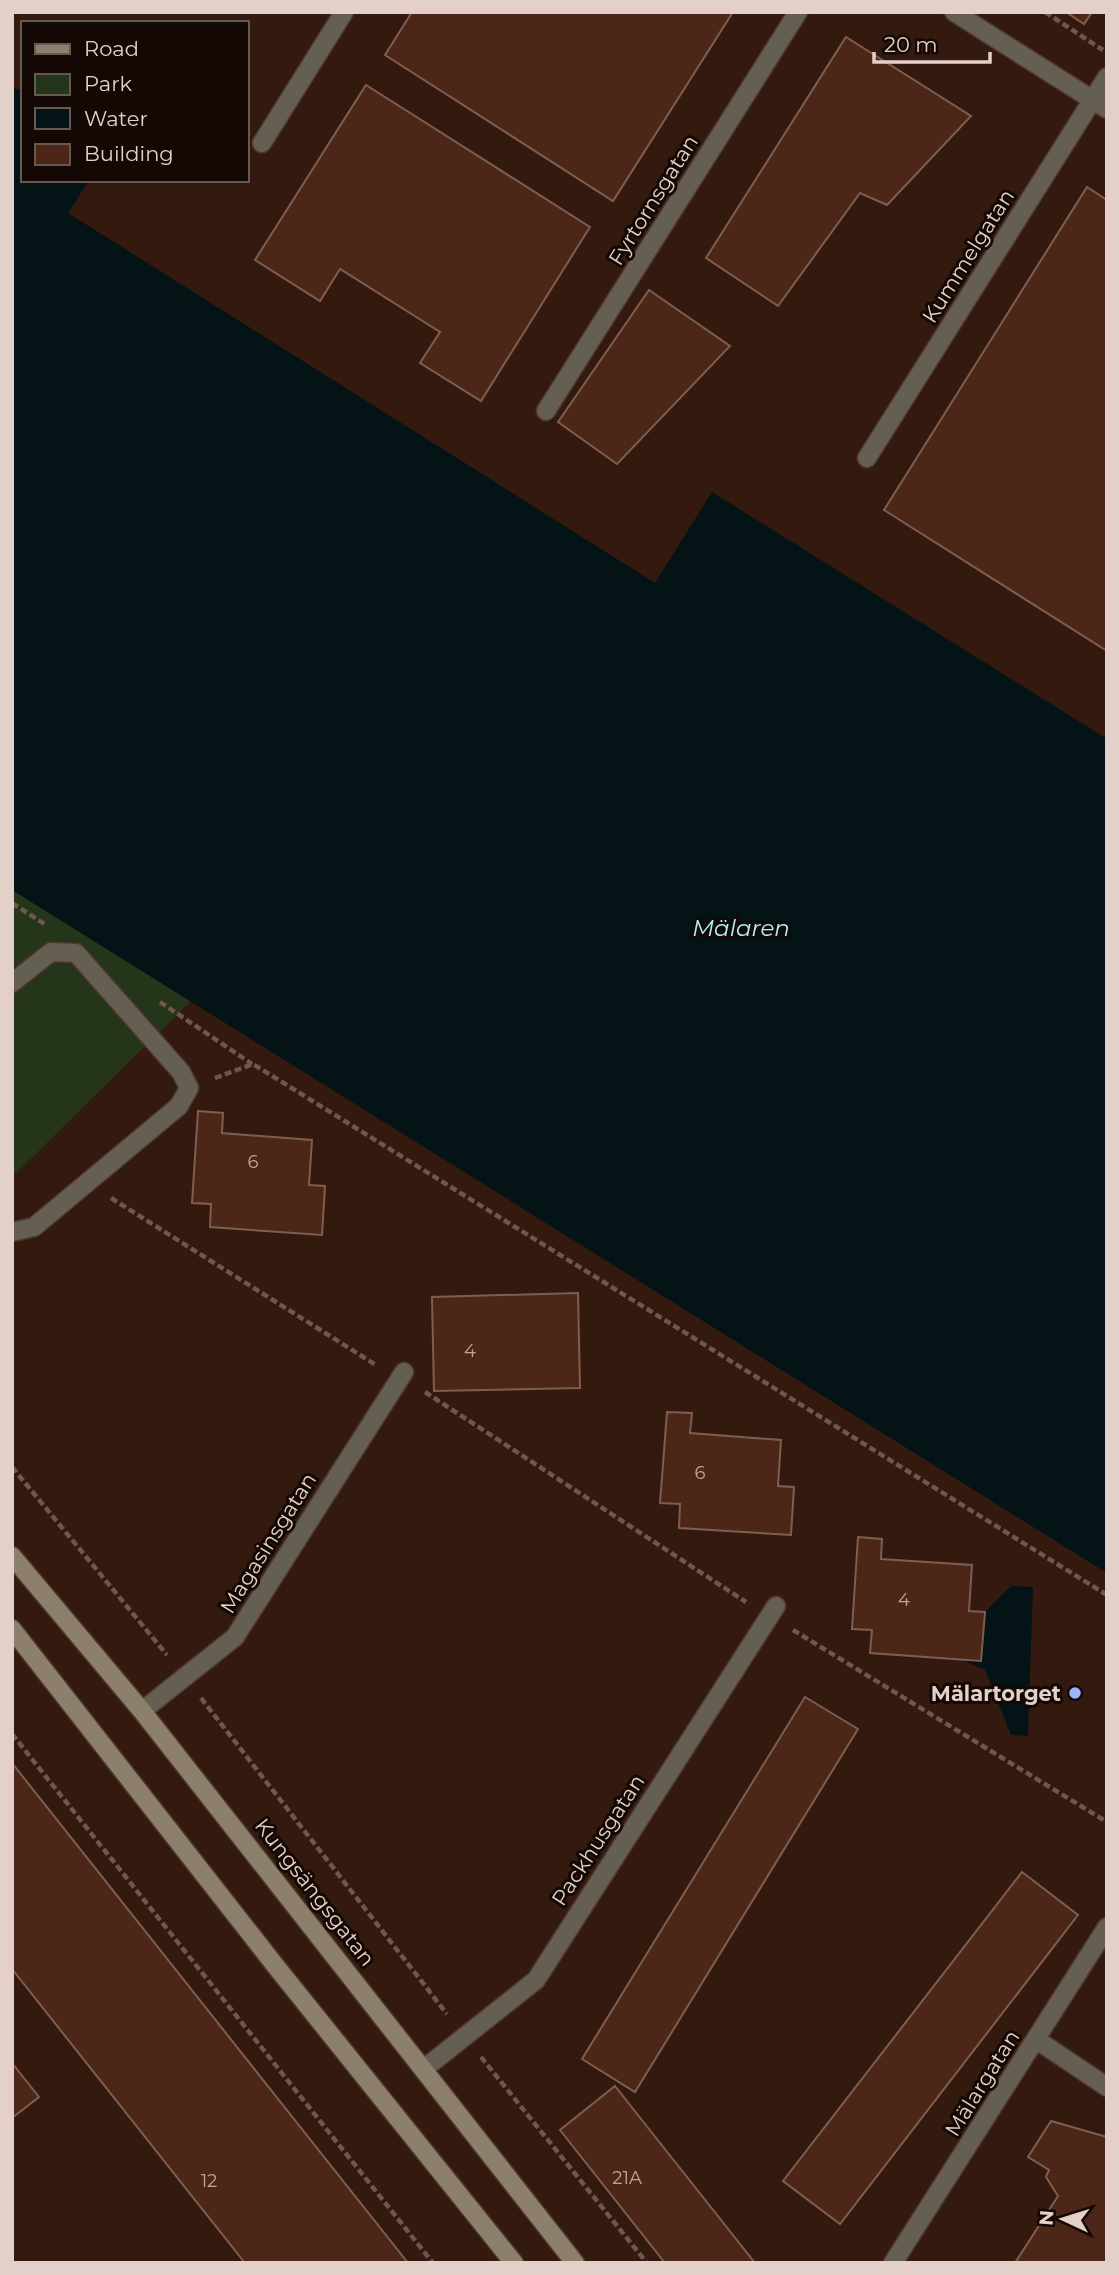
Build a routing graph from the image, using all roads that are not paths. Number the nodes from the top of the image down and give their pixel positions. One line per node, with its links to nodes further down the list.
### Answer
1 (344, 12): 7 (street)
2 (798, 12): 8 (street, Fyrtornsgatan)
3 (954, 12): 5 (street)
4 (1107, 77): 5 (street, Kummelgatan)
5 (1091, 99): 6 (street); 9 (street, Kummelgatan)
6 (1107, 109)
7 (262, 143)
8 (545, 411)
9 (867, 458)
10 (12, 982): 11 (street)
11 (12, 1232)
12 (404, 1372): 16 (street, Magasinsgatan)
13 (12, 1556): 16 (main road, Kungsängsgatan)
14 (776, 1606): 19 (street, Packhusgatan)
15 (12, 1629): 21 (main road)
16 (142, 1711): 19 (main road, Kungsängsgatan)
17 (1107, 1927): 18 (street, Mälargatan)
18 (1037, 2040): 20 (street); 23 (street, Mälargatan)
19 (425, 2068): 22 (main road, Kungsängsgatan)
20 (1107, 2087)
21 (514, 2263)
22 (575, 2263)
23 (894, 2263)

